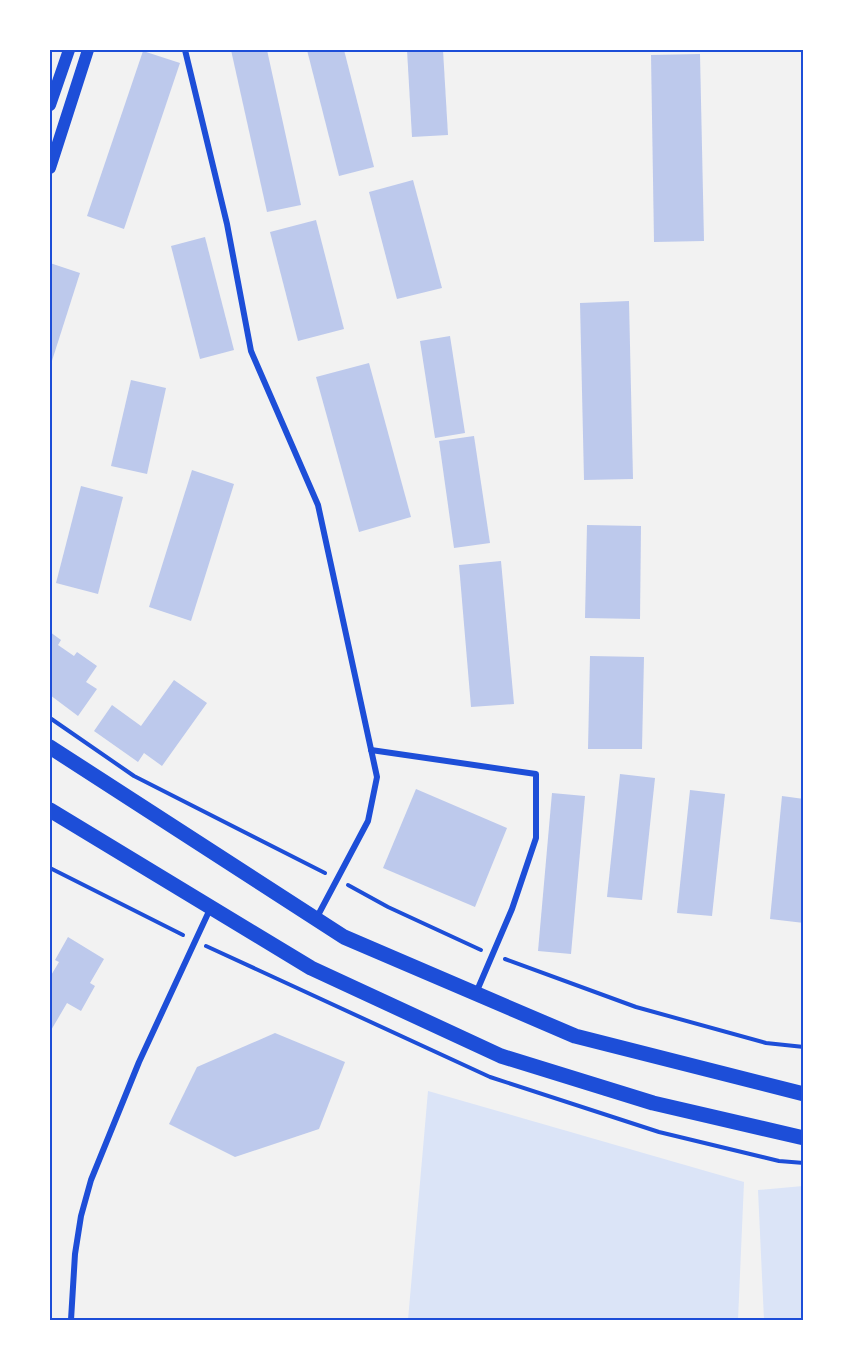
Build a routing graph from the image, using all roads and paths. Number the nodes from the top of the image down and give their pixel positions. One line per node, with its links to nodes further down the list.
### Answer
1 (69, 50): 4 (main road)
2 (88, 50): 5 (main road)
3 (185, 50): 8 (street)
4 (50, 105)
5 (50, 168)
6 (50, 718): 10 (path)
7 (50, 747): 12 (main road)
8 (371, 750): 10 (street); 13 (street)
9 (50, 810): 11 (main road)
10 (336, 879): 12 (street); 13 (path)
11 (211, 907): 17 (main road); 18 (street)
12 (316, 919): 14 (main road)
13 (493, 955): 14 (street); 15 (path)
14 (476, 993): 16 (main road)
15 (804, 1047)
16 (804, 1094)
17 (804, 1138)
18 (72, 1320)

